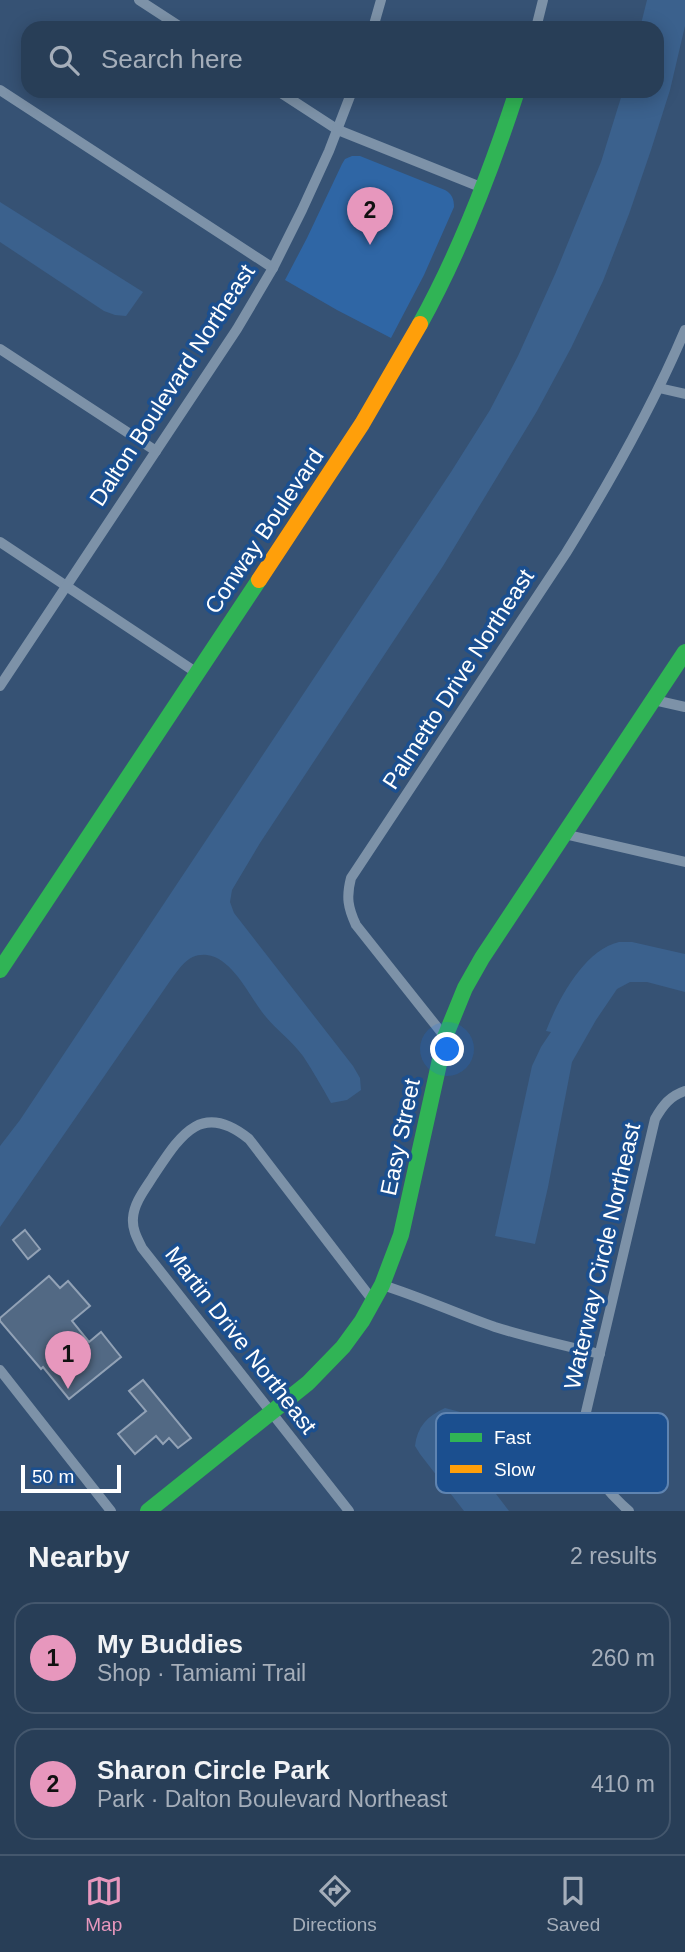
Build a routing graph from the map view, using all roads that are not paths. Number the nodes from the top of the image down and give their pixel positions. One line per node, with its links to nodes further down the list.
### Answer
1 (139, 0): 4 (street)
2 (381, 0): 5 (street)
3 (543, 0): 6 (street)
4 (170, 21)
5 (375, 21)
6 (538, 21)
7 (0, 90): 13 (street)
8 (289, 98): 11 (street)
9 (349, 98): 11 (street, Dalton Boulevard Northeast)
10 (515, 98): 12 (street, Conway Boulevard)
11 (338, 130): 12 (street); 13 (street, Dalton Boulevard Northeast)
12 (483, 188): 22 (street, Conway Boulevard)
13 (273, 268): 18 (street, Dalton Boulevard Northeast)
14 (685, 330): 16 (street, Palmetto Drive Northeast)
15 (0, 349): 18 (street)
16 (659, 388): 17 (street); 29 (street, Palmetto Drive Northeast)
17 (685, 394)
18 (156, 451): 20 (street, Dalton Boulevard Northeast)
19 (0, 542): 20 (street)
20 (66, 586): 22 (street); 23 (street, Dalton Boulevard Northeast)
21 (685, 652): 24 (street, Easy Street)
22 (197, 673): 28 (street, Conway Boulevard)
23 (0, 686)
24 (654, 700): 25 (street); 26 (street, Easy Street)
25 (685, 707)
26 (565, 834): 27 (street); 29 (street, Easy Street)
27 (685, 862)
28 (0, 970)
29 (445, 1037): 31 (street, Easy Street)
30 (685, 1091): 33 (street, Waterway Circle Northeast)
31 (382, 1285): 32 (street, Easy Street); 33 (street)
32 (374, 1302): 35 (street, Easy Street); 35 (street, Martin Drive Northeast)
33 (600, 1354): 36 (street, Waterway Circle Northeast)
34 (0, 1370): 38 (street)
35 (272, 1413): 39 (street, Easy Street); 40 (street, Martin Drive Northeast)
36 (586, 1413)
37 (611, 1493): 41 (street, Waterway Circle Northeast)
38 (111, 1511)
39 (148, 1511)
40 (349, 1511)
41 (629, 1511)

